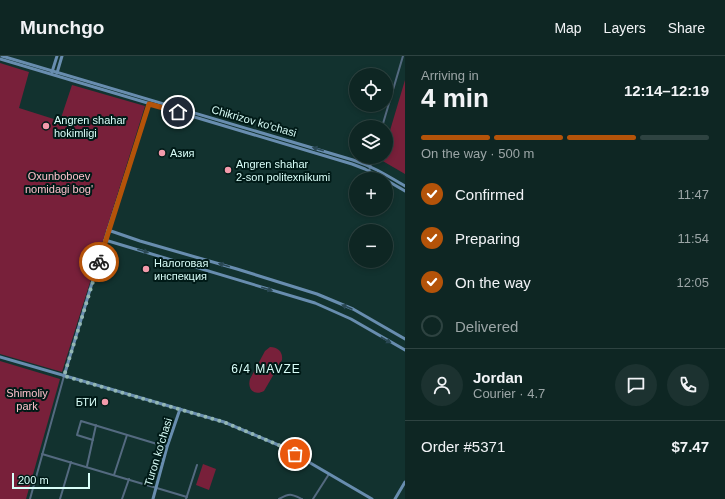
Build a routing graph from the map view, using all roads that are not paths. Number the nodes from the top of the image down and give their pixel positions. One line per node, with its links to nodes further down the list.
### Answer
1 (2, 56): 6 (main road, Chikrizov ko'chasi)
2 (56, 56): 6 (main road)
3 (62, 56): 7 (main road)
4 (403, 56): 11 (street)
5 (0, 59): 6 (main road, Chikrizov ko'chasi)
6 (52, 73): 7 (main road, Chikrizov ko'chasi)
7 (57, 74): 8 (main road, Chikrizov ko'chasi); 9 (main road, Chikrizov ko'chasi)
8 (70, 76): 9 (main road); 13 (main road, Chikrizov ko'chasi, one-way to 8)
9 (69, 80): 10 (main road, Chikrizov ko'chasi)
10 (149, 104): 14 (main road, Chikrizov ko'chasi); 18 (main road)
11 (384, 120)
12 (372, 164): 13 (street)
13 (371, 167): 14 (street); 16 (main road, Chikrizov ko'chasi)
14 (369, 171)
15 (393, 184): 17 (main road, Chikrizov ko'chasi)
16 (405, 186)
17 (405, 191)
18 (108, 230): 19 (main road); 20 (main road, one-way to 18)
19 (105, 240): 21 (main road, one-way to 21); 23 (main road)
20 (405, 339)
21 (405, 350)
22 (0, 357): 23 (main road)
23 (64, 376): 24 (main road); 29 (street)
24 (180, 409): 28 (main road, Turon ko'chasi); 33 (main road)
25 (96, 426): 26 (street); 27 (street); 27 (street)
26 (127, 434): 28 (street); 34 (street)
27 (93, 440): 32 (street)
28 (167, 447): 37 (main road, Turon ko'chasi)
29 (42, 454): 30 (street); 39 (street)
30 (71, 462): 32 (street); 40 (street)
31 (197, 465): 38 (street)
32 (87, 466): 34 (street)
33 (329, 474): 45 (street); 46 (main road)
34 (114, 475): 35 (street)
35 (129, 479): 37 (street); 41 (street)
36 (405, 482): 47 (main road)
37 (156, 488): 38 (street); 42 (main road, Turon ko'chasi)
38 (187, 498)
39 (30, 499)
40 (60, 499)
41 (122, 499)
42 (153, 499)
43 (279, 499): 44 (street)
44 (302, 499)
45 (313, 499)
46 (372, 499)
47 (395, 499)

